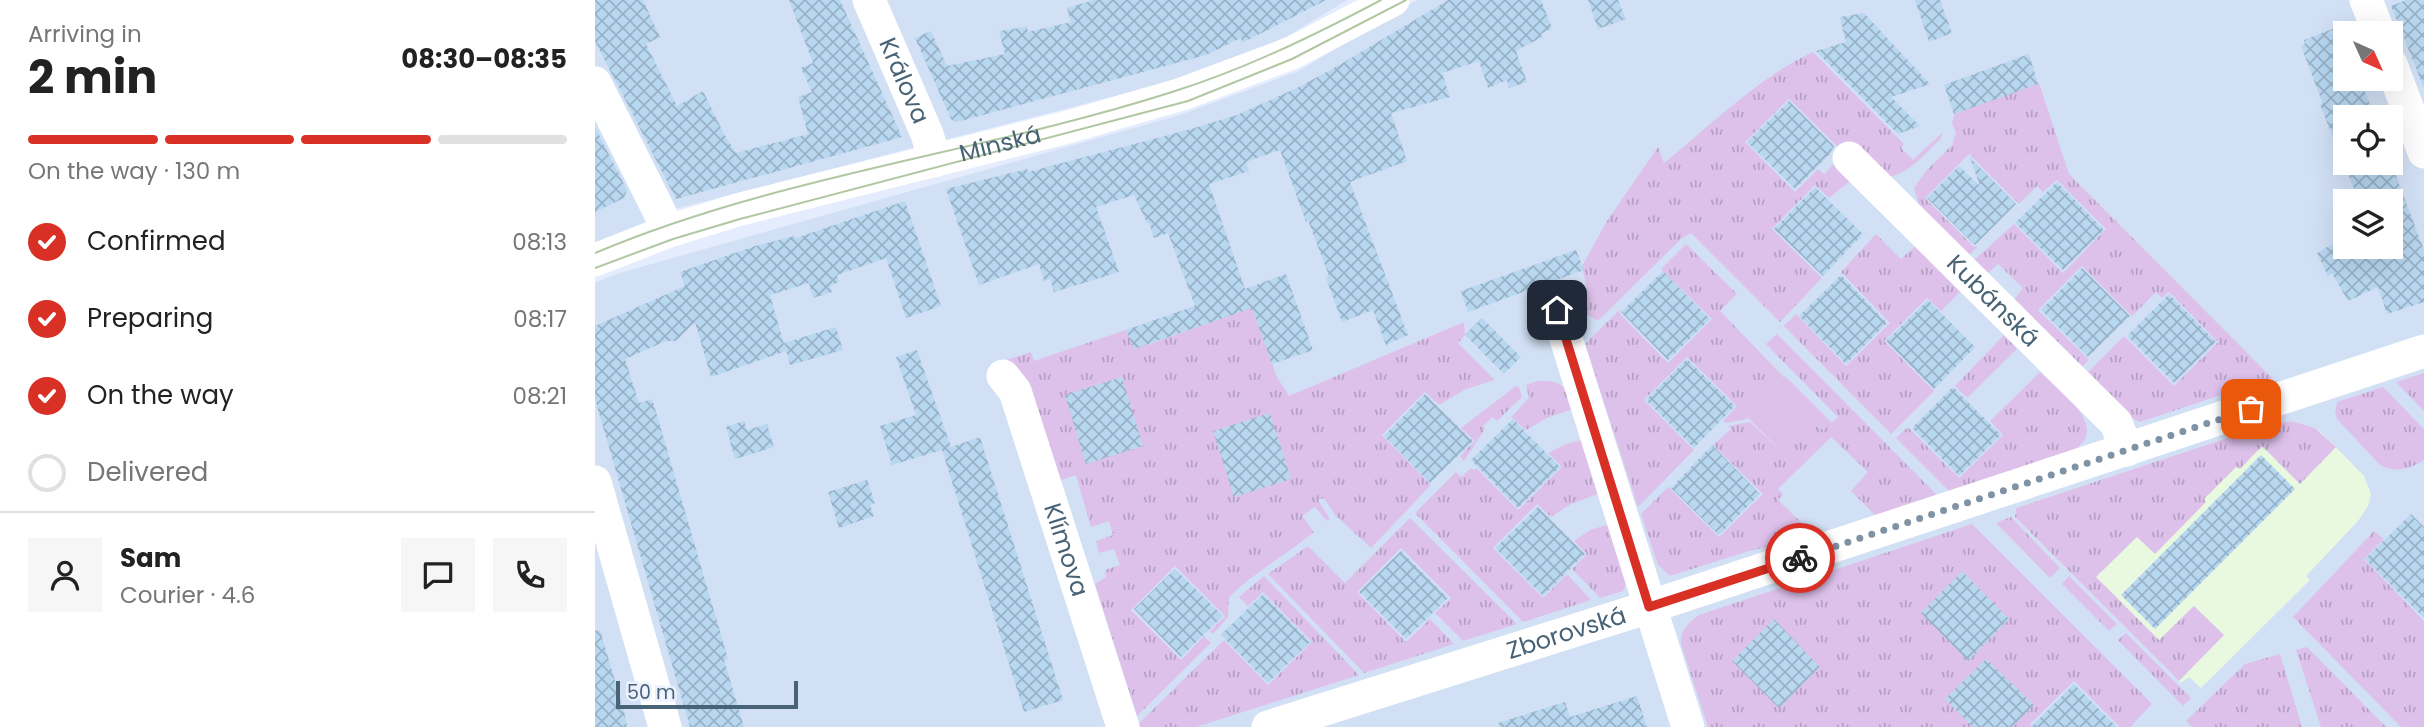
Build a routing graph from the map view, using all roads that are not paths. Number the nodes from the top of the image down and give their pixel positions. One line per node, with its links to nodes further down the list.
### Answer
1 (869, 0): 9 (street, Králova)
2 (1393, 0): 9 (street, Minská)
3 (2367, 0): 4 (street)
4 (2375, 21)
5 (595, 83): 10 (street)
6 (2401, 91): 7 (street)
7 (2424, 152)
8 (1849, 158): 15 (street, Kubánská)
9 (935, 161): 10 (street, Minská)
10 (669, 231): 11 (street, Minská)
11 (595, 260)
12 (1557, 310): 17 (street)
13 (2424, 351): 15 (street, Zborovská)
14 (1003, 376): 19 (street, Klímova)
15 (2127, 450): 17 (street, Zborovská)
16 (595, 482): 18 (street)
17 (1649, 607): 20 (street, Zborovská); 21 (street)
18 (665, 727)
19 (1123, 727)
20 (1268, 727)
21 (1688, 727)

